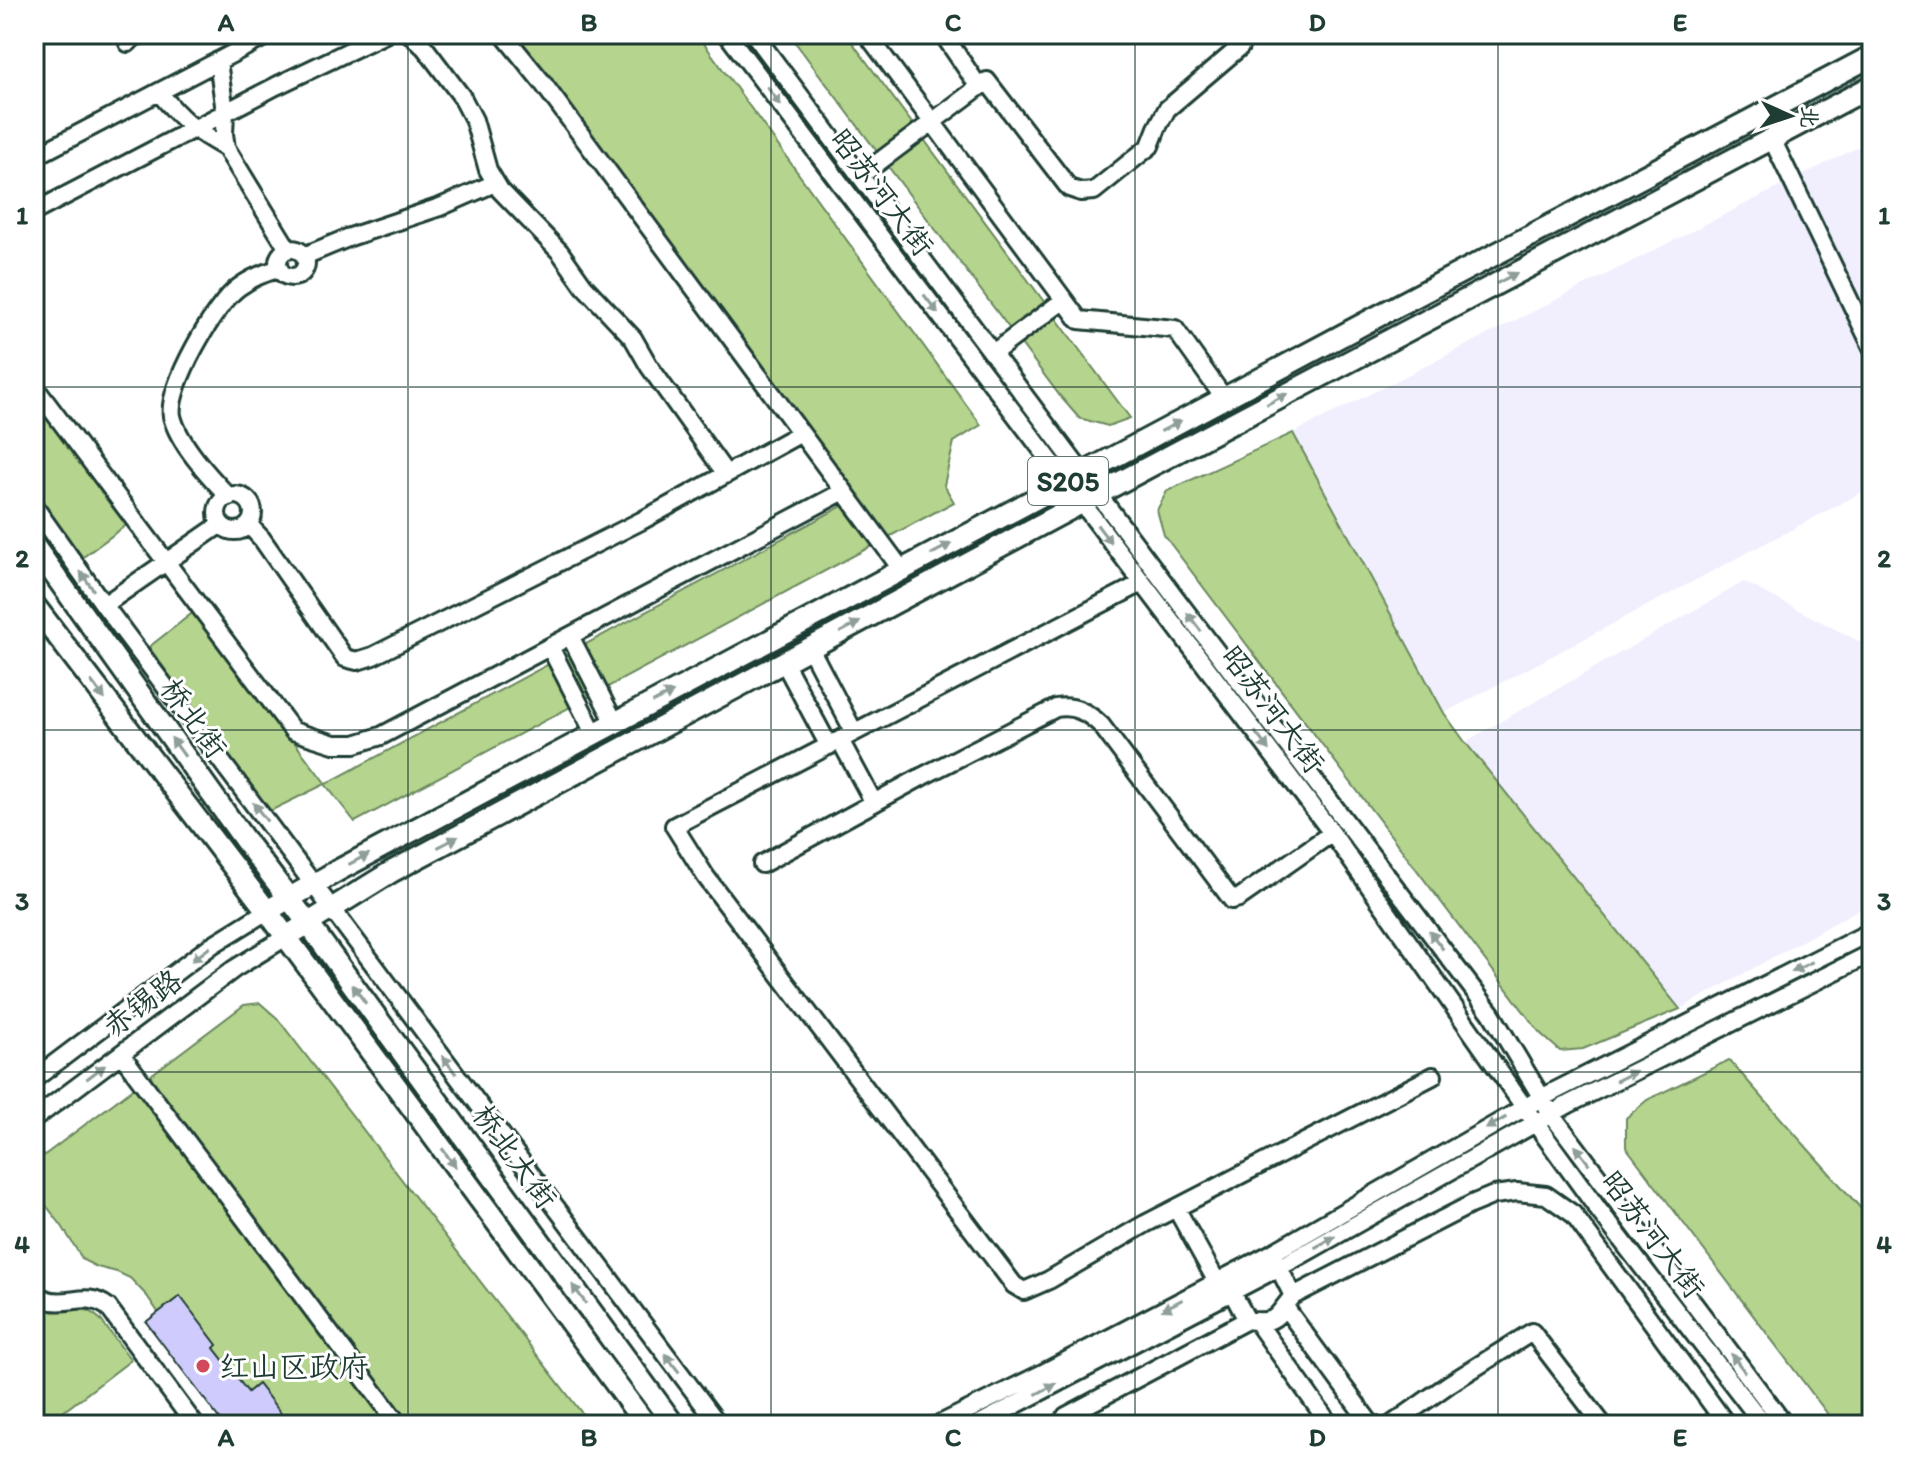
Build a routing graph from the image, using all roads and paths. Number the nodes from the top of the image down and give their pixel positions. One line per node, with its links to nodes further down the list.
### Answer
1 (270, 34): 11 (street)
2 (385, 34): 15 (street)
3 (410, 34): 22 (street)
4 (503, 34): 32 (street)
5 (727, 34): 34 (street, 昭苏河大街, one-way to 34)
6 (754, 34): 21 (street, 昭苏河大街)
7 (867, 34): 16 (street)
8 (943, 34): 13 (street)
9 (1241, 34): 13 (street)
10 (1872, 56): 31 (main road, S205)
11 (218, 61): 14 (street); 15 (street)
12 (1872, 86): 18 (main road, S205)
13 (979, 87): 16 (street)
14 (159, 92): 17 (street); 20 (street)
15 (225, 112): 17 (street); 19 (street)
16 (932, 122): 21 (street); 27 (street)
17 (194, 128): 19 (street); 23 (street)
18 (1772, 139): 28 (street); 37 (main road, S205, one-way to 18)
19 (226, 148): 24 (street)
20 (34, 157)
21 (860, 176): 29 (street, 昭苏河大街)
22 (495, 183): 25 (street); 33 (street)
23 (34, 212)
24 (288, 249): 25 (street); 26 (street)
25 (304, 256): 26 (street)
26 (279, 269): 36 (street)
27 (1064, 300): 29 (street); 31 (street)
28 (1872, 347)
29 (993, 353): 34 (street, 昭苏河大街)
30 (34, 386): 42 (street)
31 (1224, 398): 34 (main road, S205, one-way to 31)
32 (801, 433): 33 (street); 35 (street)
33 (726, 474): 40 (street)
34 (1074, 478): 37 (street, 昭苏河大街); 43 (main road, S205, one-way to 34)
35 (844, 491): 43 (street); 47 (street)
36 (229, 497): 39 (street); 40 (street)
37 (1090, 498): 44 (street, 昭苏河大街, one-way to 44); 49 (main road, S205, one-way to 37); 68 (street, 昭苏河大街, one-way to 37)
38 (34, 506): 46 (street, one-way to 38)
39 (221, 524): 40 (street); 42 (street)
40 (249, 525)
41 (34, 546): 58 (main road, 桥北街, one-way to 41)
42 (166, 562): 46 (street); 48 (street)
43 (902, 570): 51 (main road, S205, one-way to 43)
44 (1142, 583): 53 (street); 55 (street, 昭苏河大街, one-way to 55)
45 (34, 605): 60 (main road, 桥北街, one-way to 60)
46 (104, 605): 57 (street, one-way to 46)
47 (570, 636): 48 (street); 51 (street)
48 (550, 647): 52 (street)
49 (810, 648): 50 (main road, S205); 53 (street)
50 (784, 662): 53 (street); 59 (main road, S205, one-way to 50)
51 (615, 723): 52 (main road, S205)
52 (594, 733): 57 (main road, S205, one-way to 52)
53 (841, 739): 54 (street); 73 (street)
54 (874, 803): 55 (street); 56 (street)
55 (1332, 833): 69 (street, 昭苏河大街)
56 (762, 864)
57 (314, 884): 58 (main road, S205); 59 (street)
58 (289, 898): 60 (main road, S205); 61 (main road, 桥北街)
59 (332, 908): 61 (main road, S205); 84 (street, one-way to 59)
60 (267, 911): 63 (main road, 桥北街); 67 (street, 赤锡路, one-way to 67)
61 (307, 922): 63 (main road, S205); 83 (main road, 桥北大街, one-way to 61)
62 (1872, 931): 68 (street, one-way to 68)
63 (286, 937): 65 (street, 赤锡路); 82 (main road, 桥北大街, one-way to 82)
64 (1872, 953): 70 (street, one-way to 64)
65 (121, 1054): 71 (street, 赤锡路, one-way to 65); 81 (street)
66 (1433, 1076): 73 (street)
67 (34, 1079)
68 (1543, 1097): 69 (street); 70 (street, 昭苏河大街)
69 (1524, 1107): 72 (street, 昭苏河大街); 74 (street, one-way to 74)
70 (1552, 1115): 72 (street); 94 (street, 昭苏河大街, one-way to 70)
71 (34, 1119)
72 (1536, 1124): 74 (street, one-way to 72); 93 (street, 昭苏河大街)
73 (1176, 1208): 75 (street)
74 (1275, 1260): 75 (street); 77 (street)
75 (1224, 1283): 78 (street); 85 (street, one-way to 85); 86 (street, one-way to 75)
76 (34, 1294): 80 (street)
77 (1289, 1301): 78 (street); 79 (street); 92 (street)
78 (1252, 1321): 87 (street); 88 (street)
79 (1372, 1424): 89 (street)
80 (195, 1425)
81 (399, 1425)
82 (646, 1425)
83 (674, 1425)
84 (719, 1425)
85 (938, 1425)
86 (977, 1425)
87 (1061, 1425)
88 (1330, 1425)
89 (1348, 1425)
90 (1391, 1425): 91 (street)
91 (1603, 1425)
92 (1727, 1425)
93 (1764, 1425)
94 (1785, 1425)

